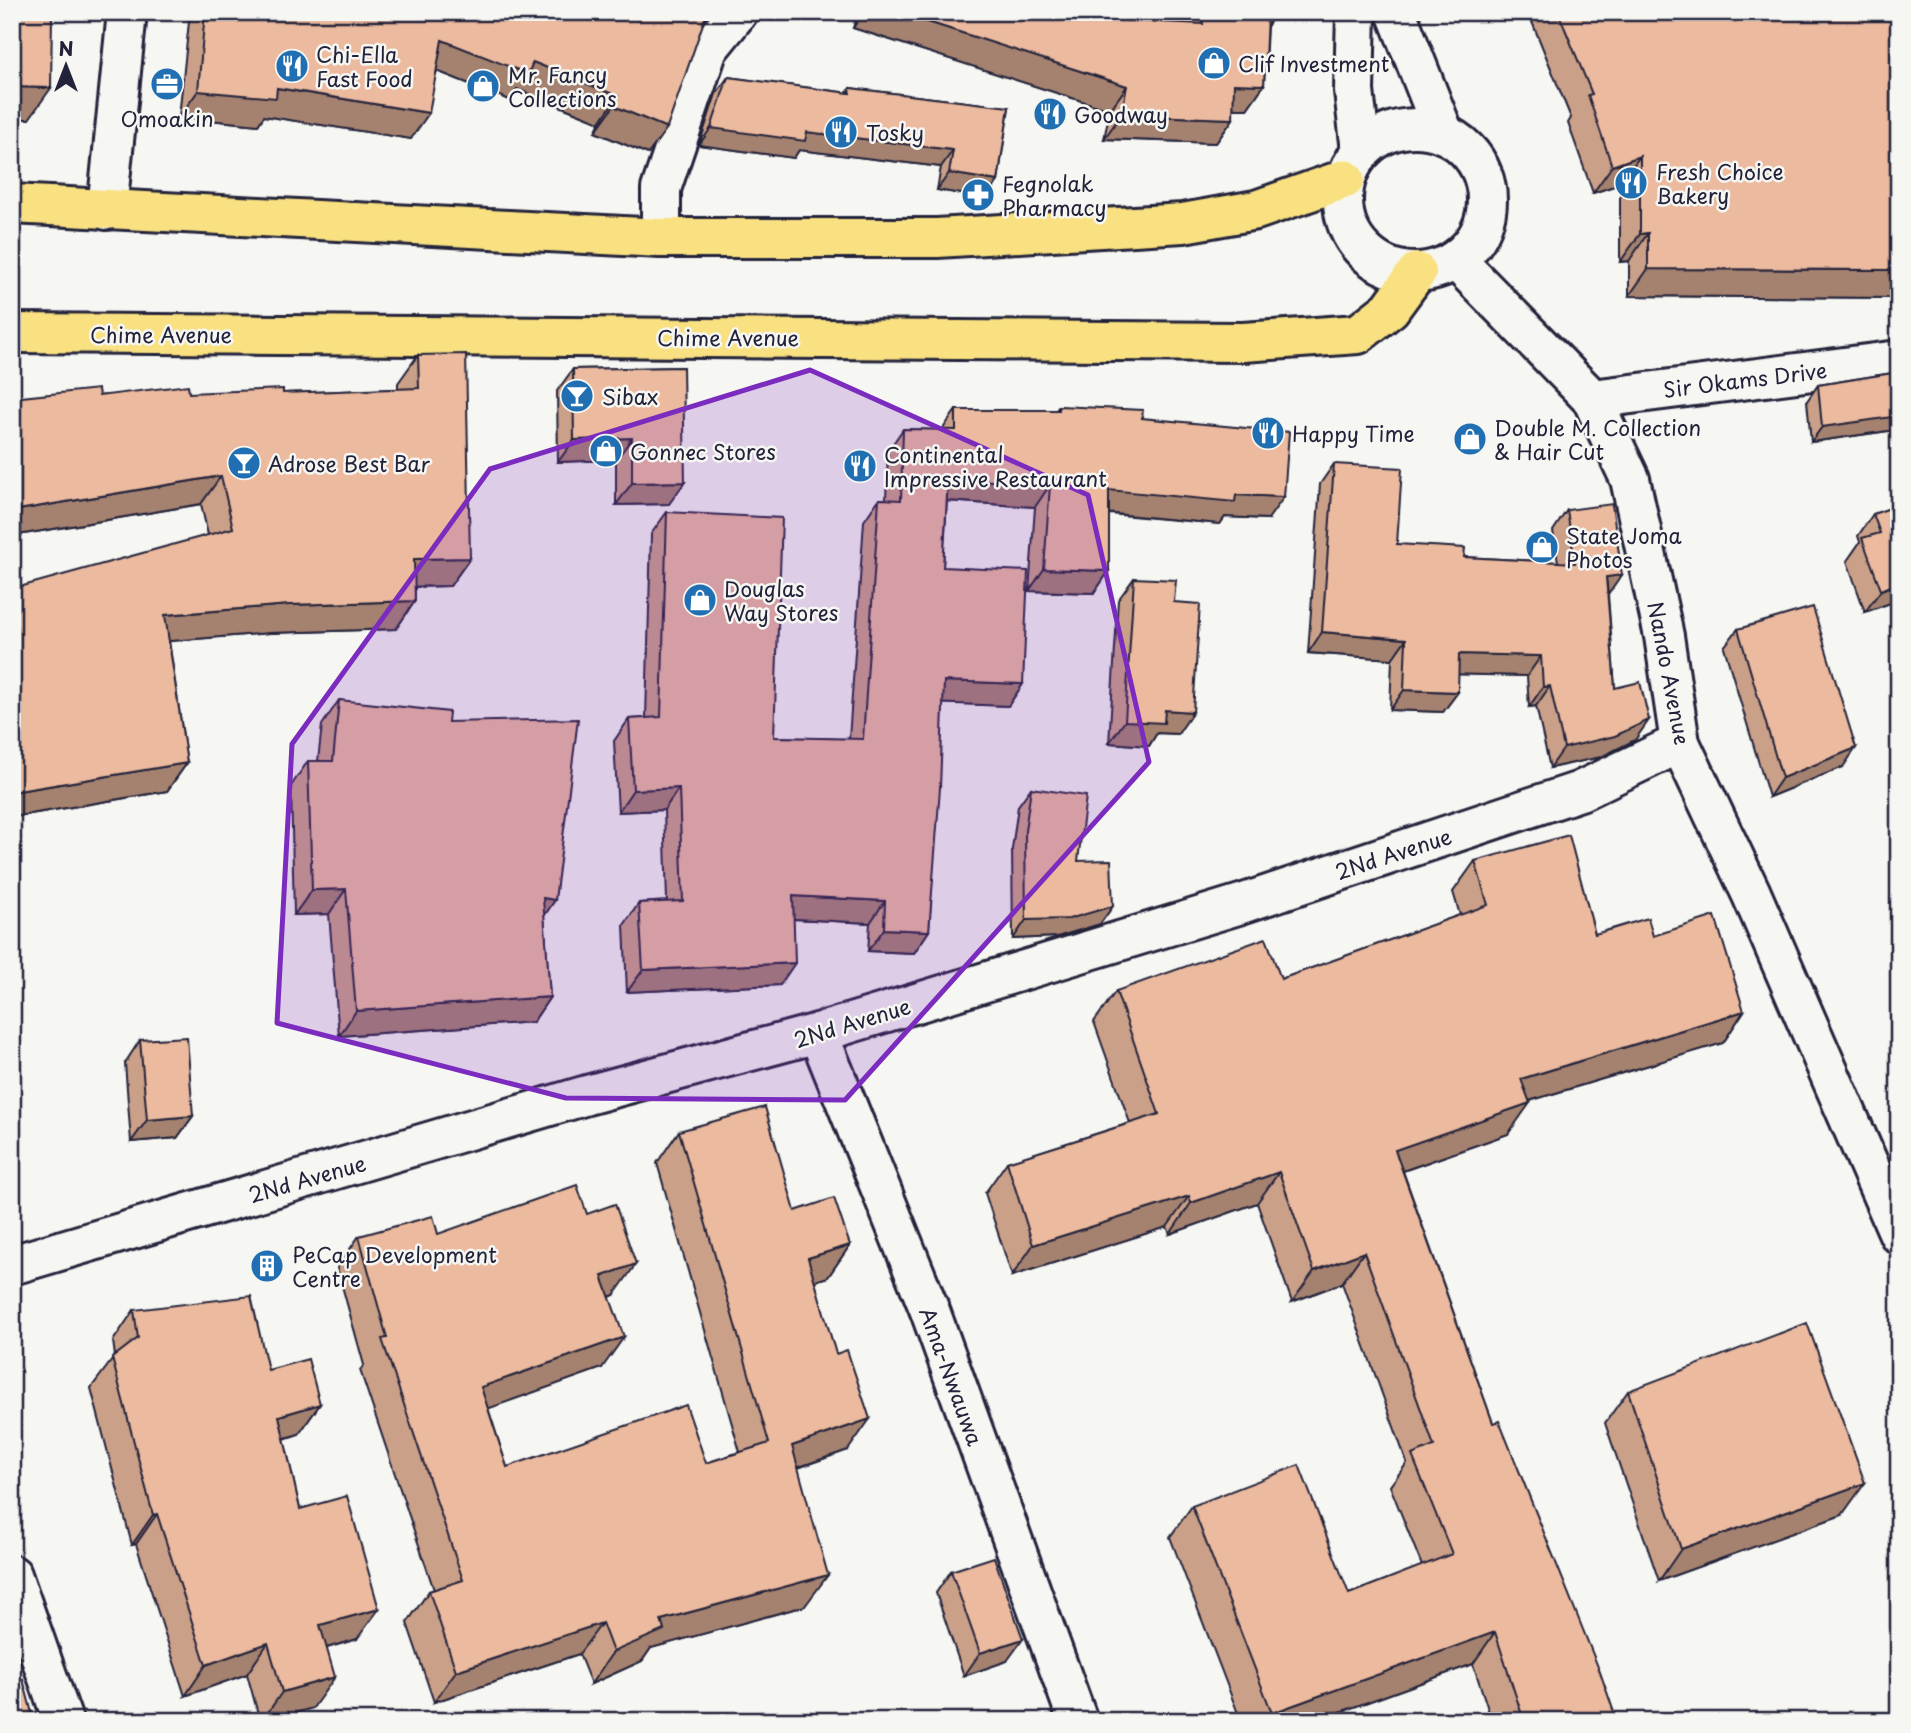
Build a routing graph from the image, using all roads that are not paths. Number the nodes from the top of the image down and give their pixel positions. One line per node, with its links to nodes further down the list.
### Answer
1 (127, 12): 8 (street)
2 (738, 12): 9 (street)
3 (1356, 12): 6 (street)
4 (1396, 12): 5 (street)
5 (1444, 134): 6 (street); 10 (street)
6 (1353, 165): 9 (main road); 11 (street)
7 (12, 204): 8 (main road)
8 (107, 210): 9 (main road)
9 (661, 238)
10 (1456, 260): 11 (street); 14 (street, Nando Avenue)
11 (1417, 272): 12 (main road, Chime Avenue)
12 (12, 333)
13 (1899, 360): 14 (street, Sir Okams Drive)
14 (1592, 399): 15 (street, Nando Avenue)
15 (1680, 743): 16 (street, 2Nd Avenue); 17 (street, Nando Avenue)
16 (818, 1033): 18 (street, 2Nd Avenue); 21 (street, Ama-Nwauwa)
17 (1899, 1234)
18 (12, 1265)
19 (12, 1575): 20 (street)
20 (63, 1721)
21 (1078, 1721)

